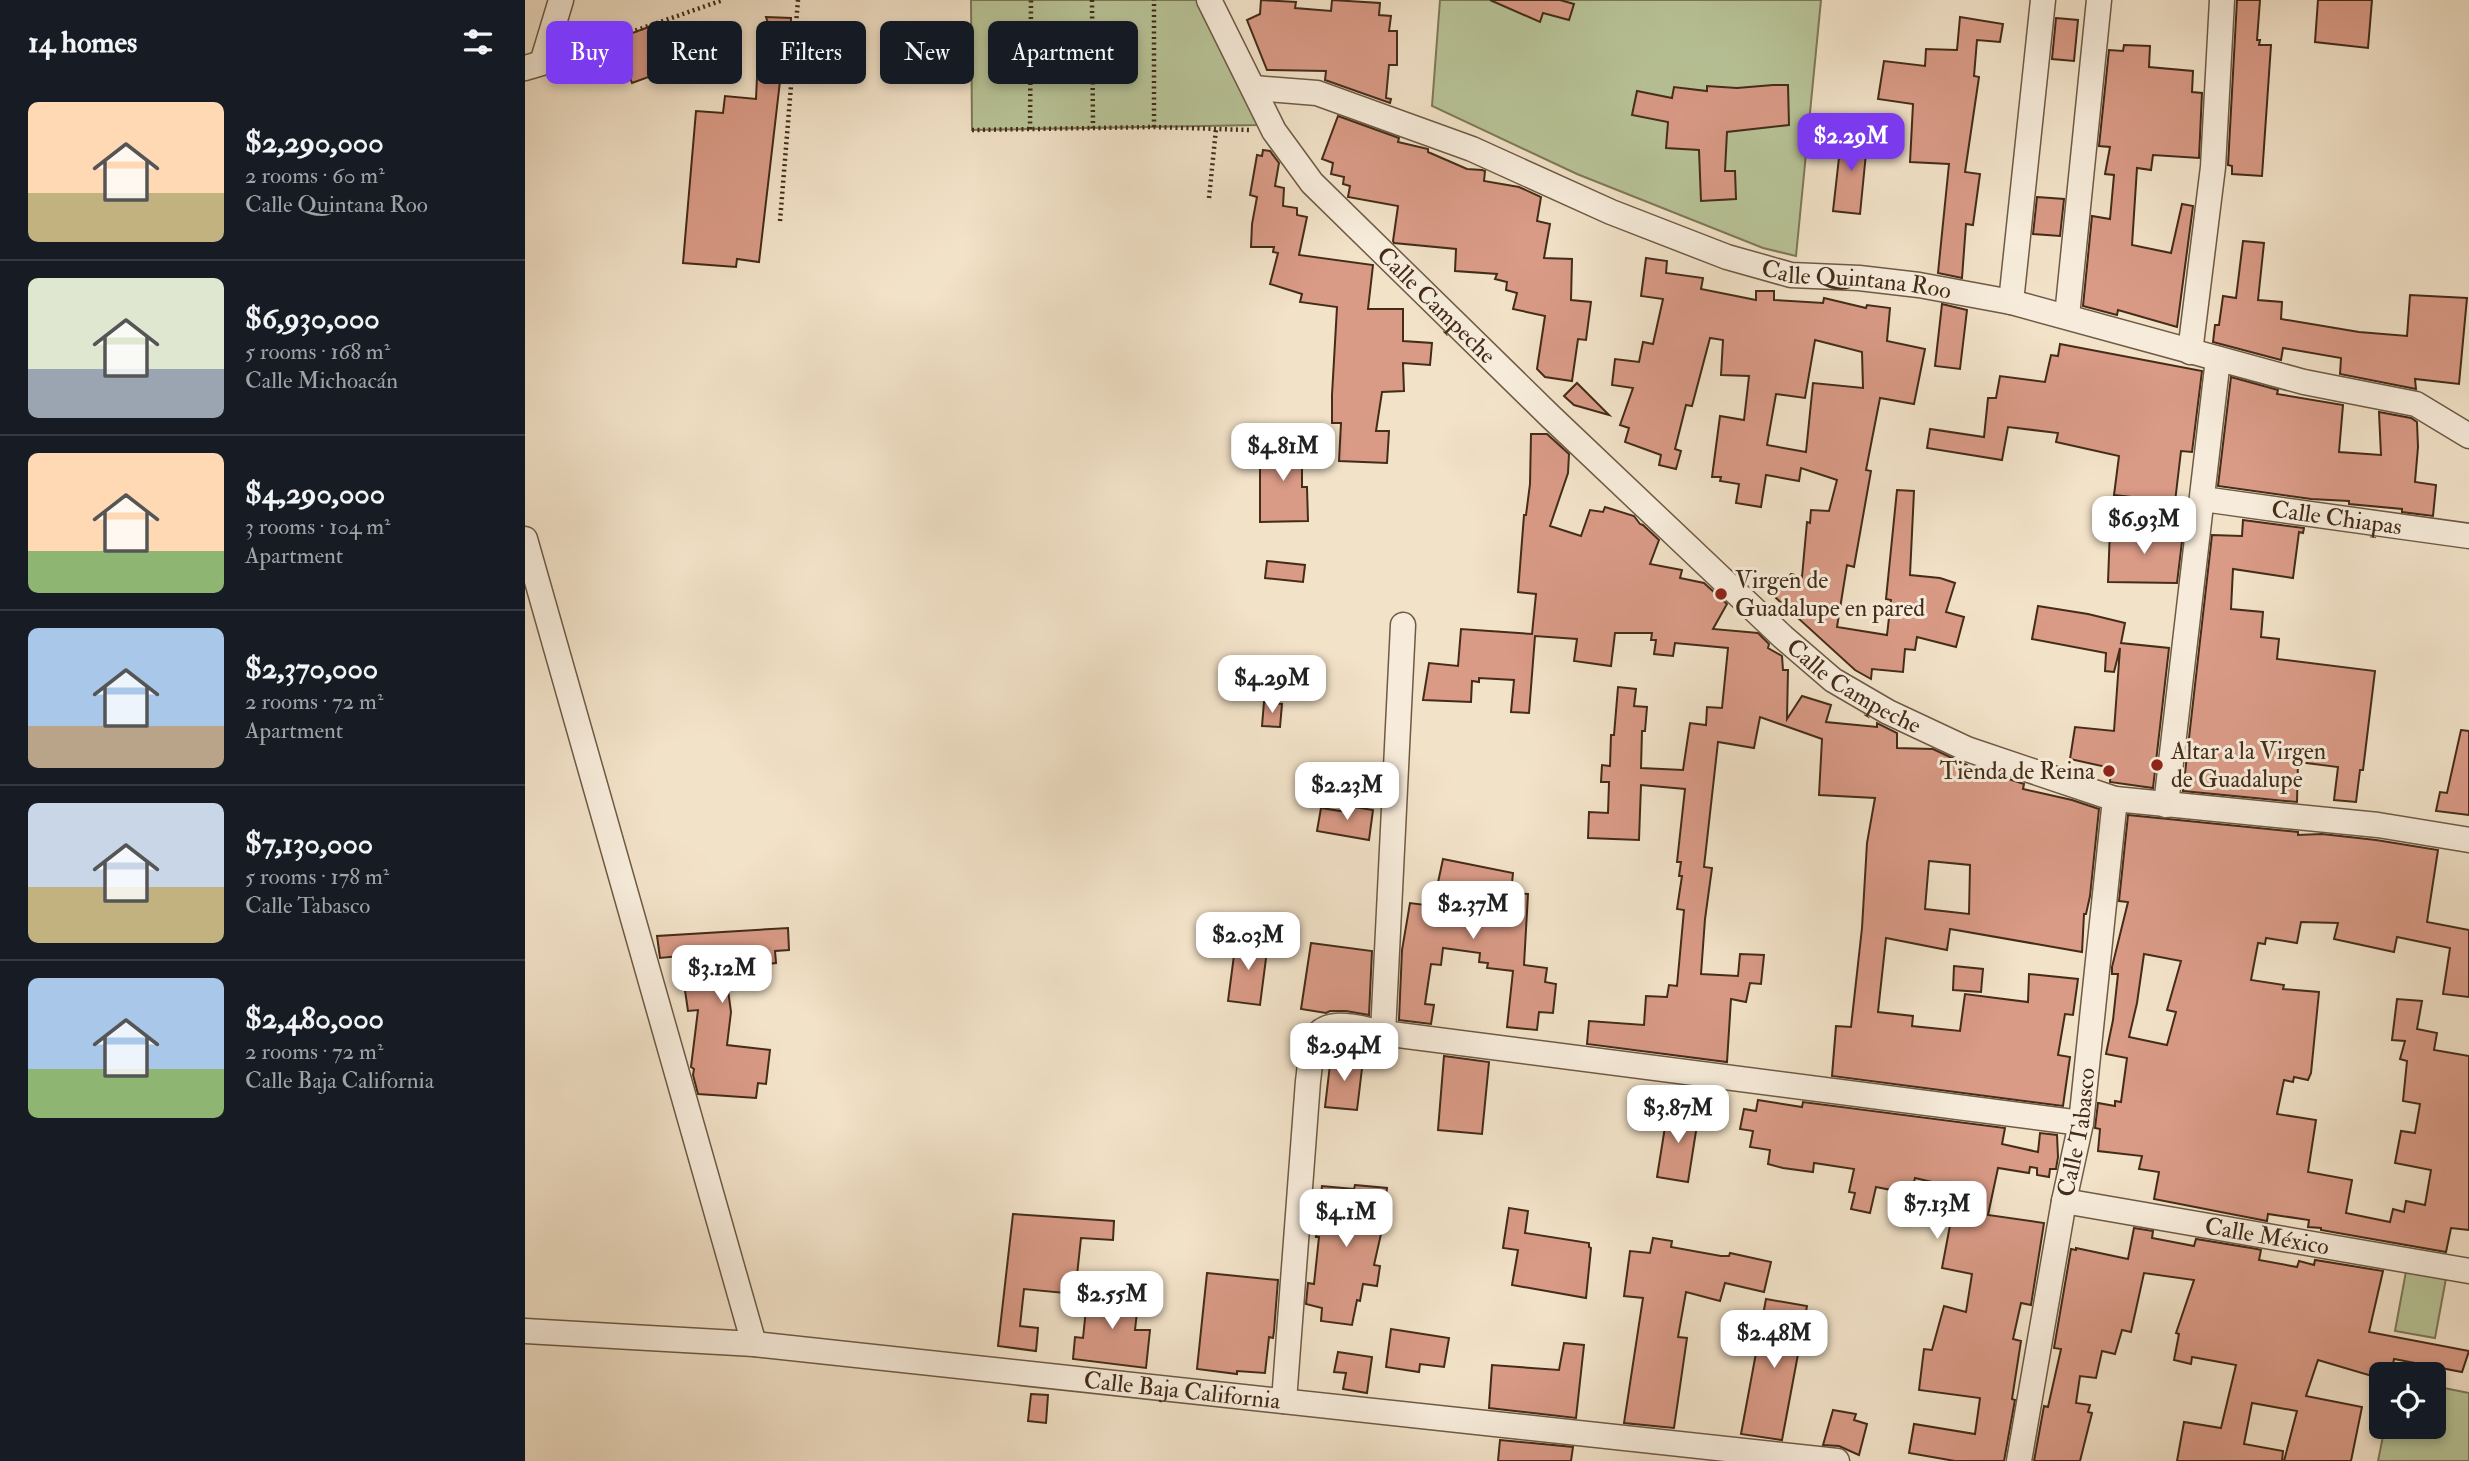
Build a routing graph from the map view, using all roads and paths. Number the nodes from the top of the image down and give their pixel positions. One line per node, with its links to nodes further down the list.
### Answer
1 (561, 0): 11 (street)
2 (723, 0): 11 (path)
3 (799, 0): 20 (path)
4 (1031, 0): 15 (path)
5 (1092, 0): 13 (path)
6 (1154, 0): 14 (path)
7 (1209, 0): 12 (street, Calle Campeche)
8 (2043, 0): 21 (street)
9 (2099, 0): 22 (street)
10 (2222, 0): 23 (street)
11 (534, 65)
12 (1254, 88): 18 (street, Calle Campeche); 21 (street, Calle Quintana Roo)
13 (1093, 128): 14 (path); 15 (path)
14 (1154, 128): 16 (path)
15 (1030, 129): 17 (path)
16 (1216, 129): 18 (path); 19 (path)
17 (972, 130)
18 (1274, 131): 30 (street, Calle Campeche)
19 (1209, 198)
20 (780, 221)
21 (2011, 302): 22 (street, Calle Quintana Roo)
22 (2067, 316): 23 (street, Calle Quintana Roo)
23 (2190, 352): 24 (street, Calle Quintana Roo)
24 (2218, 359): 25 (street, Calle Quintana Roo); 26 (street)
25 (2469, 436)
26 (2203, 499): 27 (street, Calle Chiapas); 31 (street)
27 (2469, 536)
28 (525, 539): 38 (street)
29 (1403, 625): 33 (street)
30 (2115, 799): 31 (street, Calle Campeche); 34 (street, Calle Tabasco)
31 (2166, 805): 32 (street, Calle Campeche)
32 (2469, 840)
33 (1383, 1033): 34 (street); 39 (street)
34 (2081, 1123): 35 (street, Calle Tabasco)
35 (2064, 1201): 36 (street, Calle México); 41 (street, Calle Tabasco)
36 (2469, 1271)
37 (525, 1331): 38 (street, Calle Baja California)
38 (754, 1344): 39 (street, Calle Baja California)
39 (1284, 1401): 40 (street, Calle Baja California)
40 (1837, 1461)
41 (2019, 1461)

